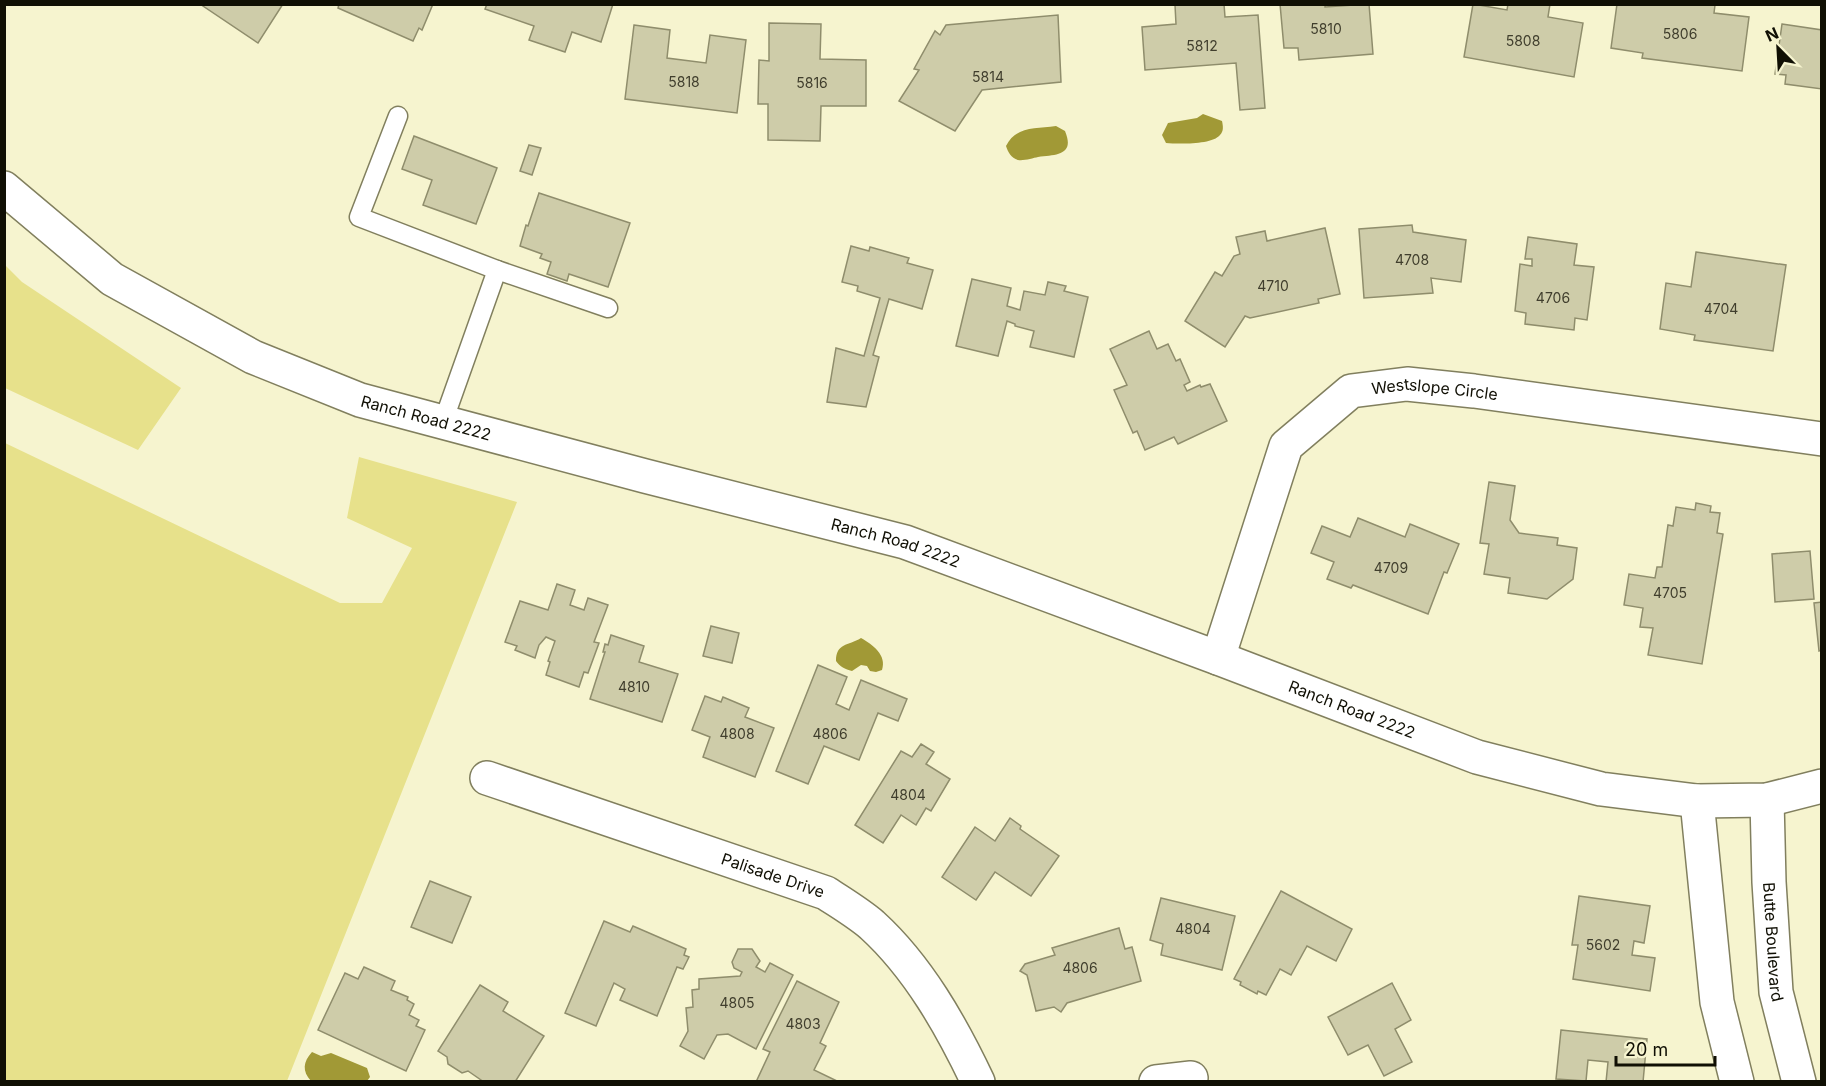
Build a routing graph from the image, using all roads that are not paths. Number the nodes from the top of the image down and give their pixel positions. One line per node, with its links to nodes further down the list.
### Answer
1 (398, 116): 3 (lane)
2 (4, 188): 5 (street, Ranch Road 2222)
3 (497, 270): 4 (lane); 5 (lane)
4 (608, 308)
5 (443, 422): 7 (street, Ranch Road 2222)
6 (1821, 439): 7 (street, Westslope Circle)
7 (1218, 658): 11 (street, Ranch Road 2222)
8 (487, 778): 13 (street, Palisade Drive)
9 (1821, 786): 10 (street, Ranch Road 2222)
10 (1767, 800): 11 (street, Ranch Road 2222); 16 (street, Butte Boulevard)
11 (1697, 801): 15 (street)
12 (1191, 1078): 14 (street)
13 (978, 1082)
14 (1156, 1082)
15 (1737, 1082)
16 (1800, 1082)

